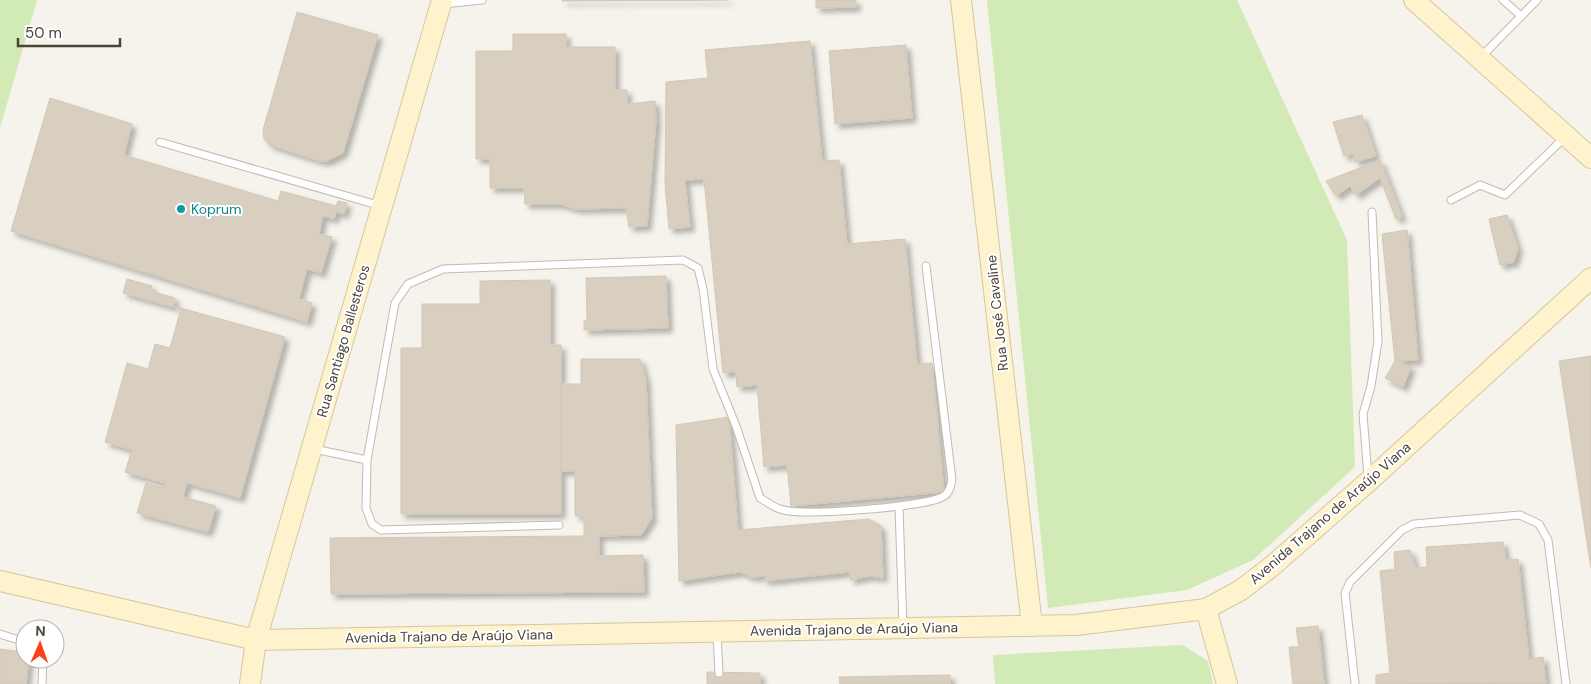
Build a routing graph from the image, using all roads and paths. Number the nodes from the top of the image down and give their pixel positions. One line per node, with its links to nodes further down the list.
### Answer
1 (482, 0): 6 (lane)
2 (961, 0): 24 (street, Rua José Cavaline)
3 (1414, 0): 8 (street)
4 (1503, 0): 7 (lane)
5 (1537, 0): 7 (lane)
6 (441, 2): 13 (street, Rua Santiago Ballesteros)
7 (1521, 16): 8 (lane)
8 (1480, 58): 9 (street)
9 (1566, 136): 11 (street); 12 (lane)
10 (160, 142): 13 (lane)
11 (1591, 158)
12 (1451, 200)
13 (382, 206): 17 (street, Rua Santiago Ballesteros)
14 (1372, 212): 19 (lane)
15 (926, 266): 20 (lane)
16 (1591, 278): 19 (street, Avenida Trajano de Araújo Viana)
17 (312, 448): 18 (lane); 29 (street, Rua Santiago Ballesteros)
18 (367, 460): 20 (lane); 21 (lane)
19 (1369, 481): 23 (street, Avenida Trajano de Araújo Viana)
20 (899, 508): 25 (lane)
21 (559, 525)
22 (0, 581): 29 (street, Avenida Trajano de Araújo Viana)
23 (1206, 609): 24 (street, Avenida Trajano de Araújo Viana); 34 (street)
24 (1032, 626): 25 (street, Avenida Trajano de Araújo Viana)
25 (903, 628): 26 (street, Avenida Trajano de Araújo Viana)
26 (717, 632): 29 (street, Avenida Trajano de Araújo Viana); 31 (lane)
27 (0, 634): 28 (lane)
28 (15, 639)
29 (256, 640): 33 (street, Rua Santiago Ballesteros)
30 (43, 669): 32 (lane)
31 (719, 673)
32 (42, 684)
33 (250, 684)
34 (1227, 684)
35 (1355, 684): 36 (lane)
36 (1566, 684)

